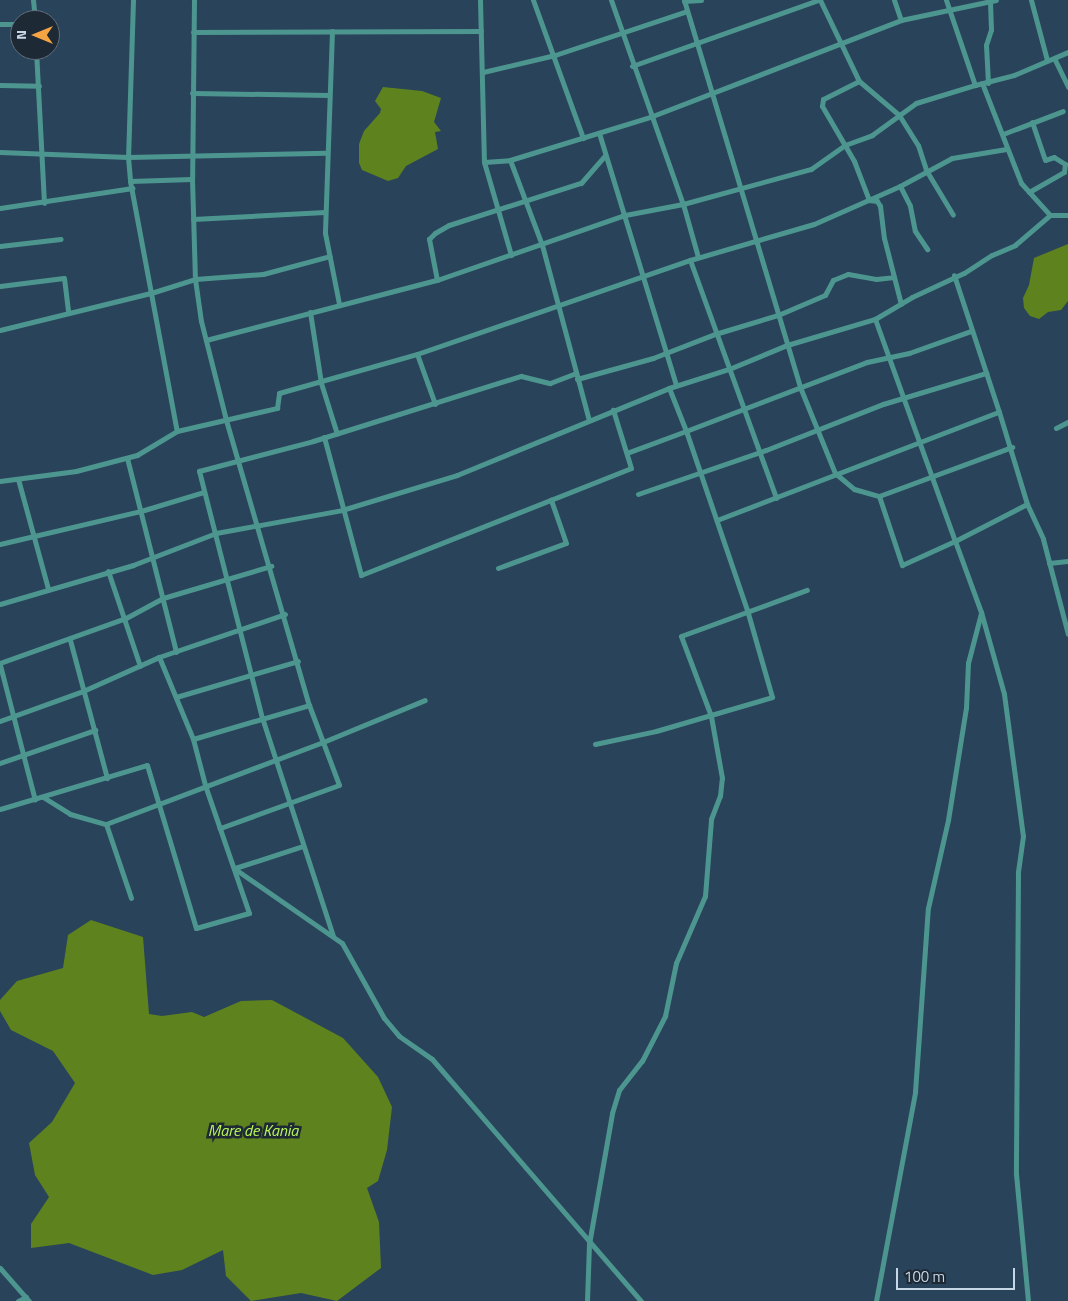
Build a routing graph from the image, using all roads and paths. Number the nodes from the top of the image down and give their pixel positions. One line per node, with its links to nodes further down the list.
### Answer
1 (133, 0): 51 (street)
2 (194, 0): 18 (street)
3 (480, 0): 17 (street)
4 (533, 0): 23 (street)
5 (611, 0): 19 (street)
6 (701, 0): 12 (street)
7 (819, 0): 20 (street); 21 (street)
8 (894, 0): 15 (street)
9 (946, 0): 13 (street)
10 (992, 0): 13 (street); 30 (street)
11 (1032, 0): 25 (street)
12 (684, 1): 14 (street)
13 (949, 8): 15 (street); 32 (street)
14 (687, 11): 19 (street); 20 (street)
15 (900, 20): 21 (street)
16 (332, 31): 17 (street); 18 (street); 36 (street)
17 (480, 31): 28 (street)
18 (193, 32): 35 (street)
19 (622, 35): 23 (street); 27 (street)
20 (696, 41): 27 (street); 37 (street)
21 (841, 43): 29 (street); 37 (street)
22 (1068, 52): 26 (street)
23 (555, 55): 28 (street); 44 (street)
24 (37, 60): 33 (street)
25 (1047, 60): 26 (street); 30 (street)
26 (1055, 60): 34 (street)
27 (632, 66): 40 (street)
28 (483, 72): 54 (street)
29 (859, 81): 39 (street); 45 (street)
30 (985, 83): 32 (street); 43 (street)
31 (0, 85): 33 (street)
32 (975, 85): 39 (street)
33 (39, 86): 49 (street)
34 (1068, 87)
35 (192, 93): 36 (street); 52 (street)
36 (329, 95): 48 (street)
37 (713, 95): 40 (street); 60 (street)
38 (1063, 110): 41 (street)
39 (899, 115): 45 (street); 55 (street)
40 (650, 116): 42 (street); 65 (street)
41 (1032, 122): 43 (street); 61 (street)
42 (599, 133): 44 (street); 50 (street)
43 (1004, 134): 46 (street)
44 (583, 138): 53 (street)
45 (845, 145): 60 (street); 62 (street)
46 (1006, 149): 55 (street); 61 (street)
47 (0, 152): 49 (street)
48 (326, 153): 52 (street); 67 (street)
49 (41, 154): 51 (street); 64 (street)
50 (605, 155): 63 (street); 71 (street)
51 (128, 156): 52 (street); 57 (street)
52 (192, 156): 56 (street)
53 (510, 160): 54 (street); 63 (street)
54 (484, 162): 68 (street)
55 (926, 170): 58 (street); 69 (street)
56 (192, 179): 57 (street); 73 (street)
57 (130, 181): 59 (street)
58 (900, 186): 62 (street); 78 (street)
59 (132, 188): 64 (street); 89 (street)
60 (742, 188): 65 (street); 75 (street)
61 (1030, 192): 72 (street)
62 (869, 200): 75 (street); 85 (street)
63 (525, 202): 68 (street); 76 (street)
64 (44, 203): 66 (street)
65 (683, 204): 71 (street); 81 (street)
66 (0, 208)
67 (325, 212): 73 (street); 80 (street)
68 (498, 212): 79 (street); 87 (street)
69 (953, 215)
70 (1068, 215): 72 (street)
71 (625, 216): 76 (street); 83 (street)
72 (1050, 216): 84 (street)
73 (193, 219): 86 (street)
74 (61, 239): 77 (street)
75 (755, 243): 81 (street); 95 (street)
76 (542, 245): 79 (street); 92 (street)
77 (0, 246)
78 (927, 249)
79 (511, 255): 87 (street)
80 (330, 256): 86 (street); 90 (street)
81 (698, 257): 82 (street)
82 (690, 260): 83 (street); 99 (street)
83 (641, 276): 92 (street); 102 (street)
84 (954, 276): 91 (street); 98 (street)
85 (894, 277): 91 (street); 95 (street)
86 (195, 279): 89 (street); 100 (street)
87 (437, 280): 90 (street)
88 (0, 286): 94 (street)
89 (151, 293): 94 (street); 121 (street)
90 (339, 304): 93 (street)
91 (901, 304): 96 (street)
92 (560, 307): 103 (street); 107 (street)
93 (310, 312): 100 (street); 108 (street)
94 (68, 313): 97 (street)
95 (778, 315): 99 (street); 101 (street)
96 (875, 319): 101 (street); 104 (street)
97 (0, 330)
98 (971, 331): 104 (street); 106 (street)
99 (715, 334): 102 (street); 105 (street)
100 (206, 340): 117 (street)
101 (787, 346): 105 (street); 110 (street)
102 (666, 353): 107 (street); 109 (street)
103 (417, 354): 108 (street); 113 (street)
104 (891, 358): 110 (street); 112 (street)
105 (729, 369): 109 (street); 115 (street)
106 (986, 373): 112 (street); 116 (street)
107 (577, 376): 113 (street); 118 (street)
108 (321, 383): 117 (street); 124 (street)
109 (676, 385): 111 (street)
110 (800, 387): 115 (street); 122 (street)
111 (669, 388): 114 (street); 123 (street)
112 (906, 397): 122 (street); 126 (street)
113 (435, 404): 124 (street)
114 (613, 410): 118 (street); 129 (street)
115 (744, 410): 123 (street); 128 (street)
116 (999, 412): 126 (street); 127 (street)
117 (226, 420): 121 (street); 131 (street)
118 (589, 420): 143 (street)
119 (1068, 422): 120 (street)
120 (1056, 428)
121 (177, 430): 130 (street)
122 (819, 430): 128 (street); 133 (street)
123 (686, 431): 129 (street); 132 (street)
124 (337, 434): 125 (street)
125 (324, 437): 131 (street); 143 (street)
126 (922, 443): 133 (street); 134 (street)
127 (1012, 447): 134 (street); 142 (street)
128 (759, 452): 132 (street); 140 (street)
129 (627, 453): 141 (street)
130 (127, 458): 135 (street); 144 (street)
131 (239, 459): 137 (street); 146 (street)
132 (701, 470): 138 (street); 145 (street)
133 (835, 472): 139 (street); 140 (street)
134 (931, 478): 139 (street); 149 (street)
135 (18, 480): 136 (street); 148 (street)
136 (0, 481)
137 (204, 492): 144 (street); 147 (street)
138 (638, 494)
139 (879, 496): 149 (street)
140 (776, 498): 145 (street)
141 (551, 500): 143 (street); 155 (street)
142 (1027, 504): 149 (street); 153 (street)
143 (342, 510): 146 (street)
144 (141, 511): 148 (street); 151 (street)
145 (717, 520): 162 (street)
146 (258, 526): 147 (street); 154 (street)
147 (216, 533): 151 (street); 157 (street)
148 (34, 535): 150 (street); 158 (street)
149 (955, 541): 163 (street)
150 (0, 544)
151 (152, 557): 156 (street); 160 (street)
152 (1068, 561): 153 (street)
153 (1049, 563): 167 (street)
154 (271, 566): 157 (street); 164 (street)
155 (498, 568)
156 (108, 572): 158 (street); 165 (street)
157 (227, 578): 160 (street); 166 (street)
158 (48, 590): 161 (street)
159 (807, 590): 162 (street)
160 (163, 598): 165 (street); 169 (street)
161 (0, 604)
162 (747, 610): 179 (street); 179 (street)
163 (981, 612): 209 (street); 210 (street)
164 (284, 614): 166 (street); 171 (street)
165 (126, 618): 168 (street); 173 (street)
166 (240, 631): 169 (street); 174 (street)
167 (1068, 634)
168 (70, 640): 172 (street); 175 (street)
169 (176, 652): 170 (street)
170 (159, 657): 173 (street); 176 (street)
171 (298, 661): 174 (street); 178 (street)
172 (0, 664): 180 (street)
173 (140, 666): 175 (street)
174 (251, 675): 176 (street); 181 (street)
175 (83, 691): 180 (street); 183 (street)
176 (176, 697): 184 (street)
177 (426, 700): 185 (street)
178 (309, 705): 181 (street); 185 (street)
179 (711, 716): 186 (street); 203 (street)
180 (14, 717): 182 (street); 187 (street)
181 (262, 718): 184 (street); 188 (street)
182 (0, 721)
183 (95, 730): 187 (street); 190 (street)
184 (193, 739): 191 (street)
185 (323, 742): 188 (street); 195 (street)
186 (595, 744)
187 (24, 756): 189 (street); 193 (street)
188 (275, 759): 191 (street); 195 (street)
189 (0, 763)
190 (107, 778): 192 (street); 194 (street)
191 (205, 785): 194 (street); 198 (street)
192 (43, 797): 193 (street); 197 (street)
193 (35, 800): 196 (street)
194 (160, 802): 197 (street); 200 (street)
195 (289, 802): 198 (street); 199 (street)
196 (0, 810)
197 (106, 824): 201 (street)
198 (220, 828): 200 (street)
199 (303, 846): 200 (street); 202 (street)
200 (235, 868): 202 (street)
201 (131, 898)
202 (332, 936): 203 (street)
203 (589, 1244): 207 (street); 208 (street)
204 (0, 1268): 205 (street)
205 (28, 1299): 206 (street)
206 (18, 1301)
207 (587, 1301)
208 (641, 1301)
209 (876, 1301)
210 (1028, 1301)

